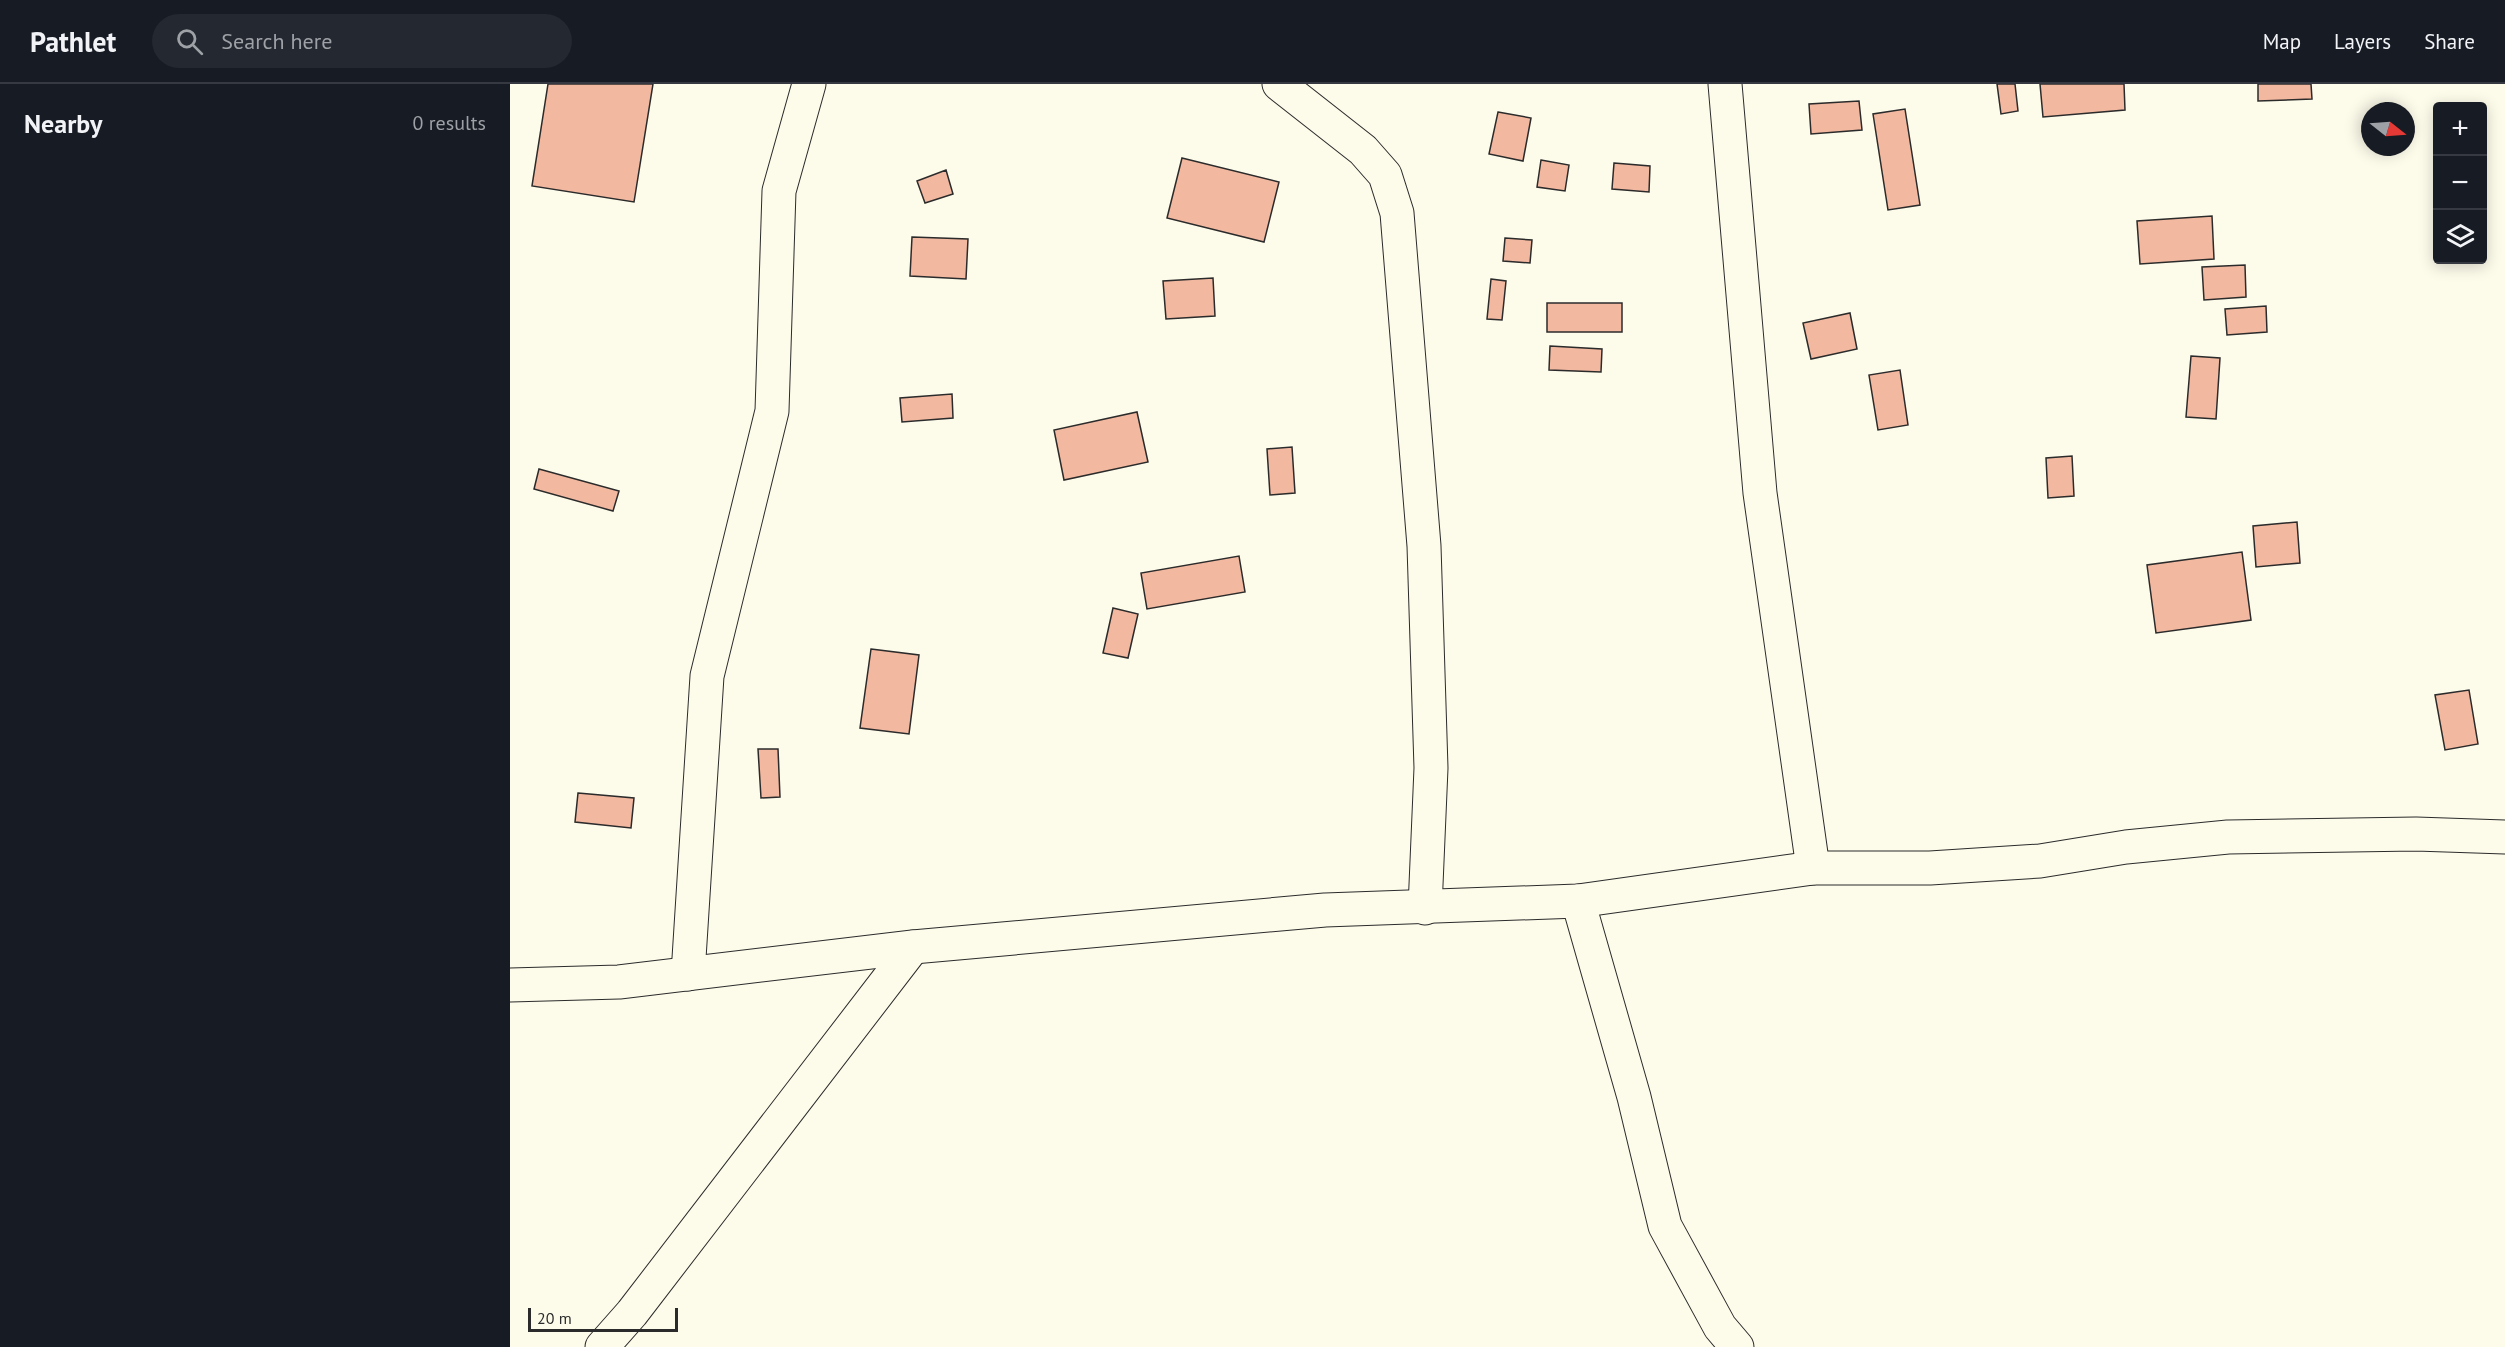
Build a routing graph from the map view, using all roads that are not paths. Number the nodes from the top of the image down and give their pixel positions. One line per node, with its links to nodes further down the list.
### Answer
1 (809, 84): 9 (main road)
2 (1279, 84): 7 (main road)
3 (1725, 84): 5 (main road)
4 (2505, 837): 5 (main road)
5 (1813, 868): 6 (main road)
6 (1578, 901): 7 (main road); 12 (main road)
7 (1425, 908): 8 (main road)
8 (913, 947): 9 (main road); 11 (main road)
9 (688, 974): 10 (main road)
10 (510, 985)
11 (602, 1347)
12 (1737, 1347)

